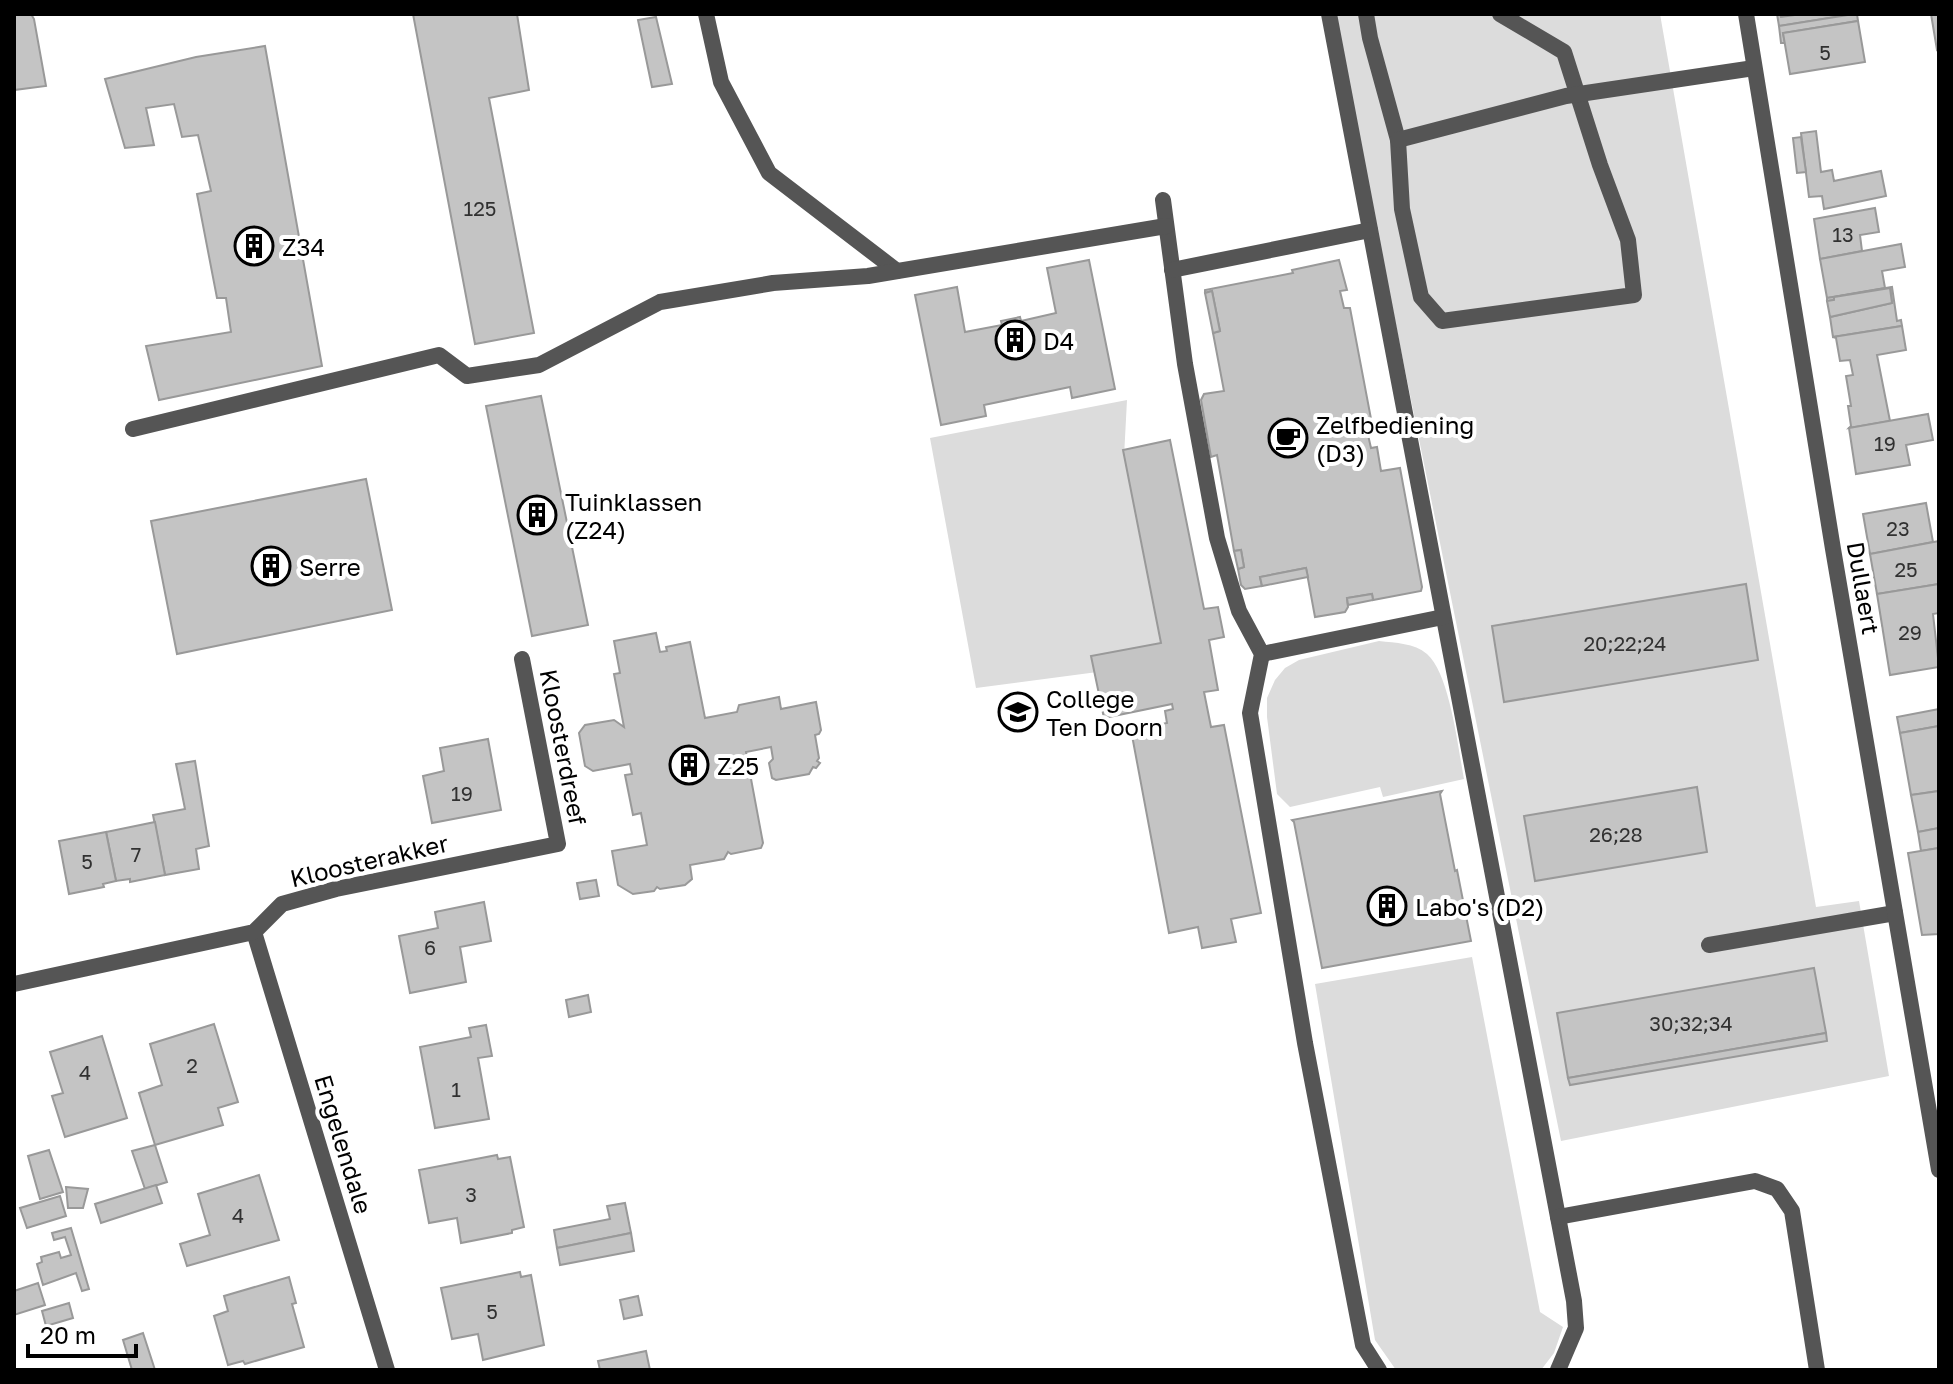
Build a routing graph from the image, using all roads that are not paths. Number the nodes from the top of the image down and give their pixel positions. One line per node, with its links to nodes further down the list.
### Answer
1 (706, 14): 13 (street)
2 (1329, 14): 11 (street)
3 (1366, 14): 8 (street)
4 (1500, 14): 7 (street)
5 (1746, 14): 6 (street, Dullaert)
6 (1754, 68): 7 (street); 19 (street, Dullaert)
7 (1577, 94): 8 (street); 8 (street)
8 (1398, 140)
9 (1163, 200): 10 (street)
10 (1166, 226): 12 (street); 13 (street)
11 (1370, 230): 12 (street); 15 (street)
12 (1172, 270): 16 (street)
13 (897, 271): 14 (street)
14 (133, 429)
15 (1443, 617): 16 (street); 24 (street)
16 (1262, 654): 26 (street)
17 (522, 659): 18 (street, Kloosterdreef)
18 (558, 844): 20 (street, Kloosterakker)
19 (1895, 913): 21 (street); 23 (street, Dullaert)
20 (254, 932): 22 (street); 25 (street, Engelendale)
21 (1709, 945)
22 (14, 984)
23 (1939, 1170)
24 (1558, 1217): 27 (street); 28 (street)
25 (387, 1370)
26 (1379, 1370)
27 (1558, 1370)
28 (1817, 1370)

